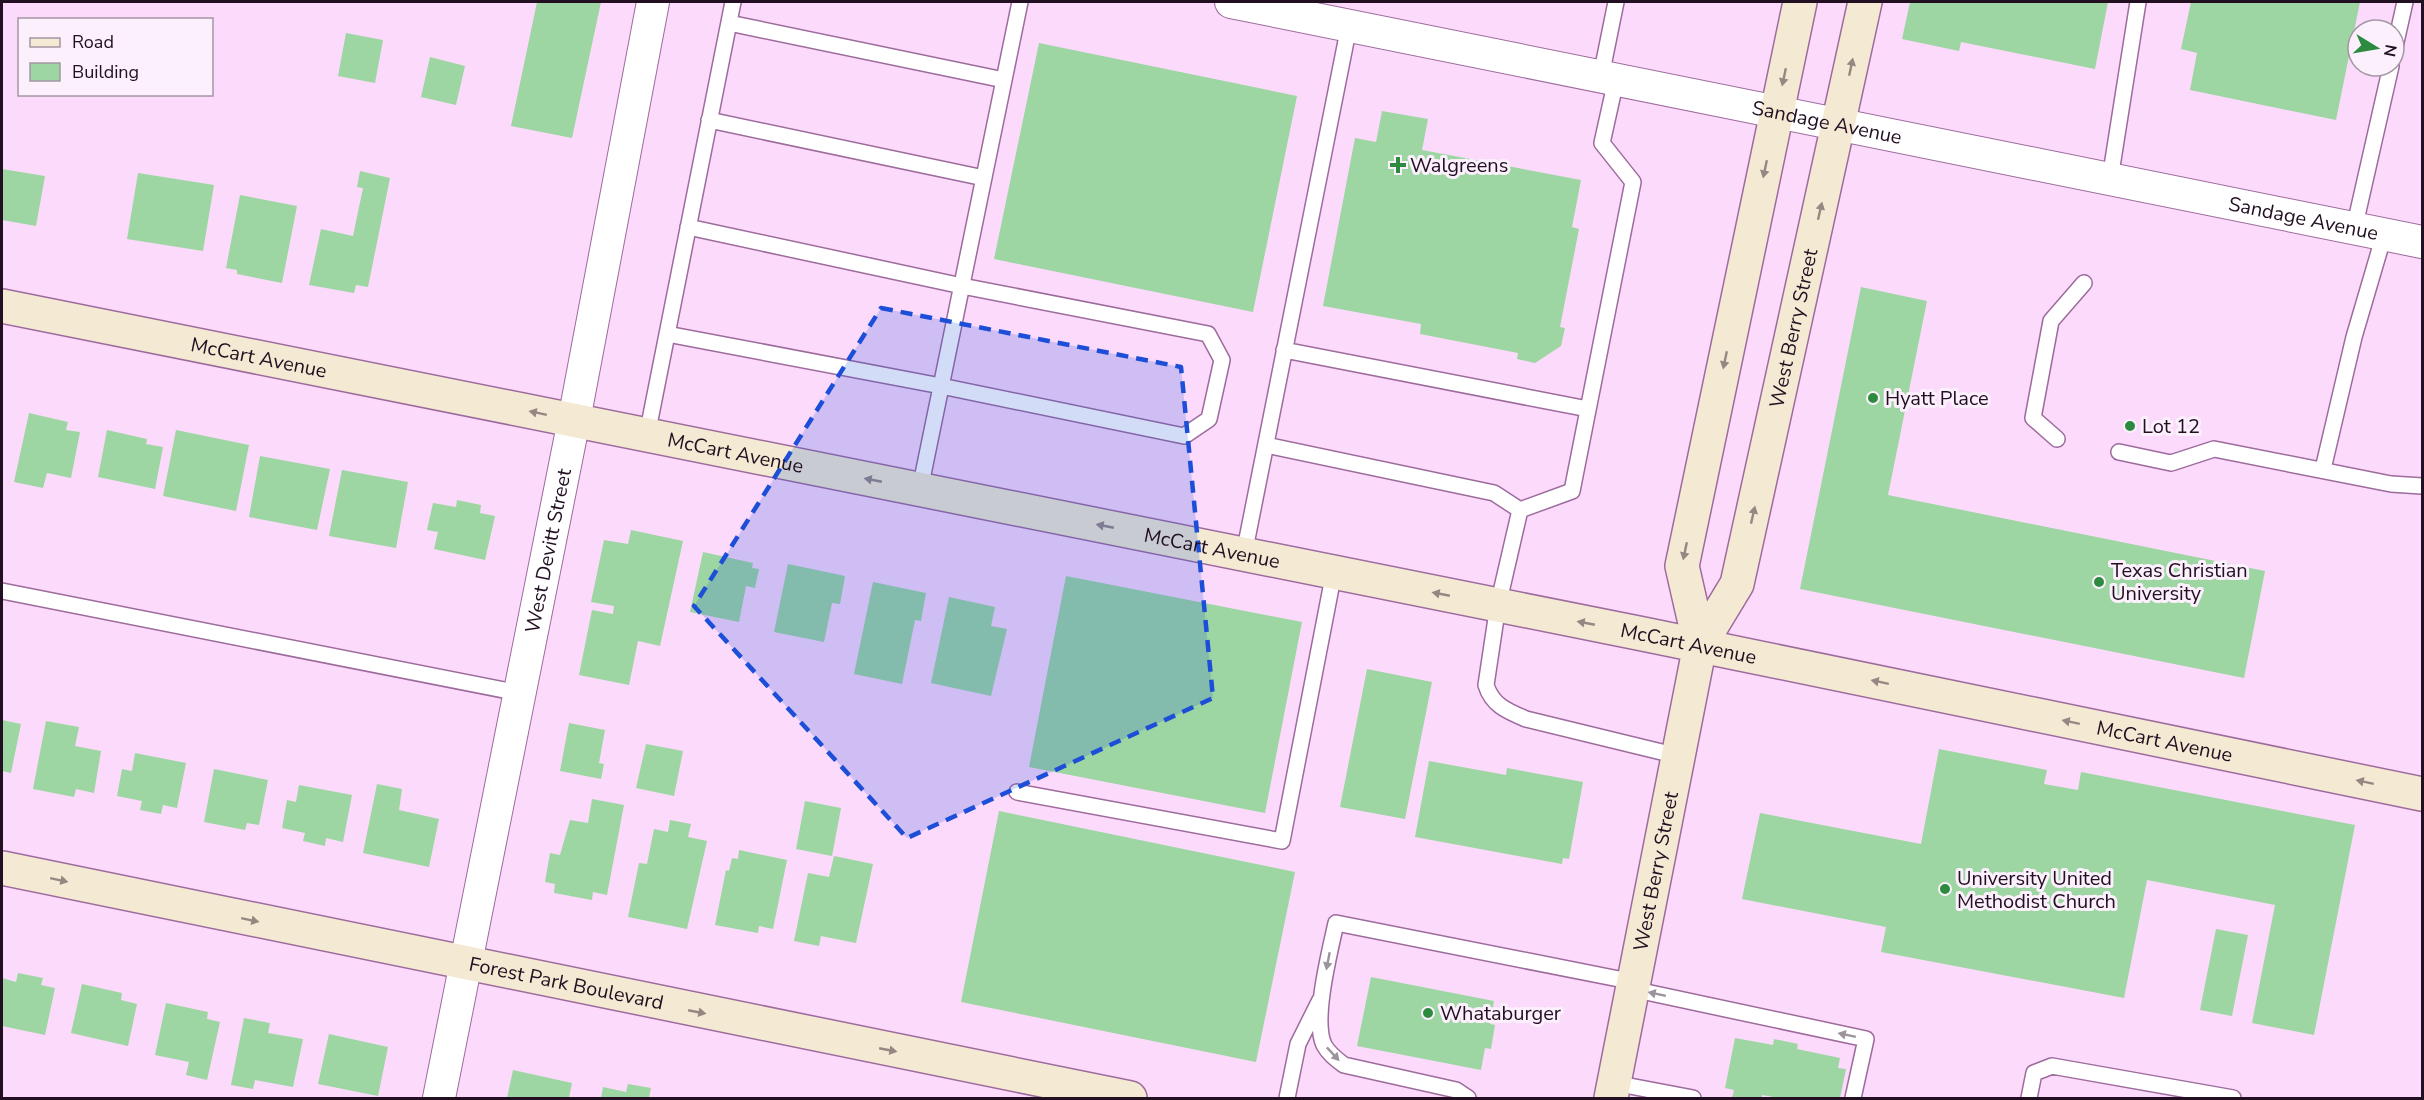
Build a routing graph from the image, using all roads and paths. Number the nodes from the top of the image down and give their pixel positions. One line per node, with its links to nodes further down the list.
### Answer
1 (652, 2): 33 (street, West Devitt Street)
2 (733, 2): 12 (lane)
3 (1020, 2): 16 (lane)
4 (1239, 2): 10 (street, Sandage Avenue)
5 (1616, 2): 14 (lane)
6 (1800, 2): 17 (street, West Berry Street, one-way to 17)
7 (1864, 2): 19 (street, West Berry Street, one-way to 7)
8 (2138, 2): 21 (lane)
9 (2405, 2): 11 (lane)
10 (1318, 10): 13 (street, Sandage Avenue)
11 (2401, 18)
12 (729, 23): 16 (lane); 18 (lane)
13 (1349, 26): 14 (street, Sandage Avenue); 30 (lane)
14 (1608, 78): 17 (street, Sandage Avenue); 32 (lane)
15 (2388, 78): 23 (lane)
16 (1004, 80): 20 (lane)
17 (1777, 112): 19 (street, Sandage Avenue); 46 (street, West Berry Street, one-way to 46)
18 (710, 120): 20 (lane); 22 (lane)
19 (1840, 125): 21 (street, Sandage Avenue); 46 (street, West Berry Street, one-way to 19)
20 (984, 178): 27 (lane)
21 (2110, 179): 23 (street, Sandage Avenue)
22 (688, 227): 27 (lane); 29 (lane)
23 (2354, 229): 24 (street, Sandage Avenue)
24 (2384, 235): 25 (street, Sandage Avenue); 38 (lane)
25 (2422, 242)
26 (2084, 283): 35 (lane)
27 (962, 286): 31 (lane); 31 (lane)
28 (2, 306): 33 (street, McCart Avenue, one-way to 28)
29 (667, 334): 31 (lane); 34 (lane)
30 (1284, 350): 32 (lane); 36 (lane)
31 (941, 386): 40 (lane)
32 (1588, 409): 41 (lane)
33 (574, 420): 34 (street, McCart Avenue); 47 (street, West Devitt Street)
34 (647, 435): 40 (street, McCart Avenue, one-way to 34)
35 (2056, 439)
36 (1266, 445): 41 (lane); 42 (lane)
37 (2119, 452): 38 (lane)
38 (2323, 469): 39 (lane)
39 (2422, 486)
40 (920, 489): 42 (street, McCart Avenue, one-way to 40)
41 (1520, 510): 45 (lane)
42 (1244, 554): 43 (street, McCart Avenue)
43 (1334, 572): 45 (street, McCart Avenue, one-way to 43); 49 (lane)
44 (2, 591): 47 (lane)
45 (1498, 605): 46 (street, McCart Avenue, one-way to 45); 48 (lane)
46 (1700, 645): 48 (street, West Berry Street); 50 (street, McCart Avenue, one-way to 46)
47 (519, 693): 52 (street, West Devitt Street)
48 (1678, 756): 53 (street, West Berry Street)
49 (1017, 792)
50 (2422, 794)
51 (2, 868): 52 (street, Forest Park Boulevard, one-way to 52)
52 (465, 965): 56 (street, West Devitt Street); 57 (street, Forest Park Boulevard, one-way to 57)
53 (1633, 986): 54 (lane, one-way to 54); 55 (street, West Berry Street); 61 (lane, one-way to 53)
54 (1320, 999): 58 (lane); 59 (lane, one-way to 59)
55 (1613, 1090): 60 (lane)
56 (439, 1098)
57 (1130, 1098)
58 (1287, 1098)
59 (1468, 1098)
60 (1693, 1098)
61 (1853, 1098)
62 (2029, 1098): 63 (lane)
63 (2233, 1098)

